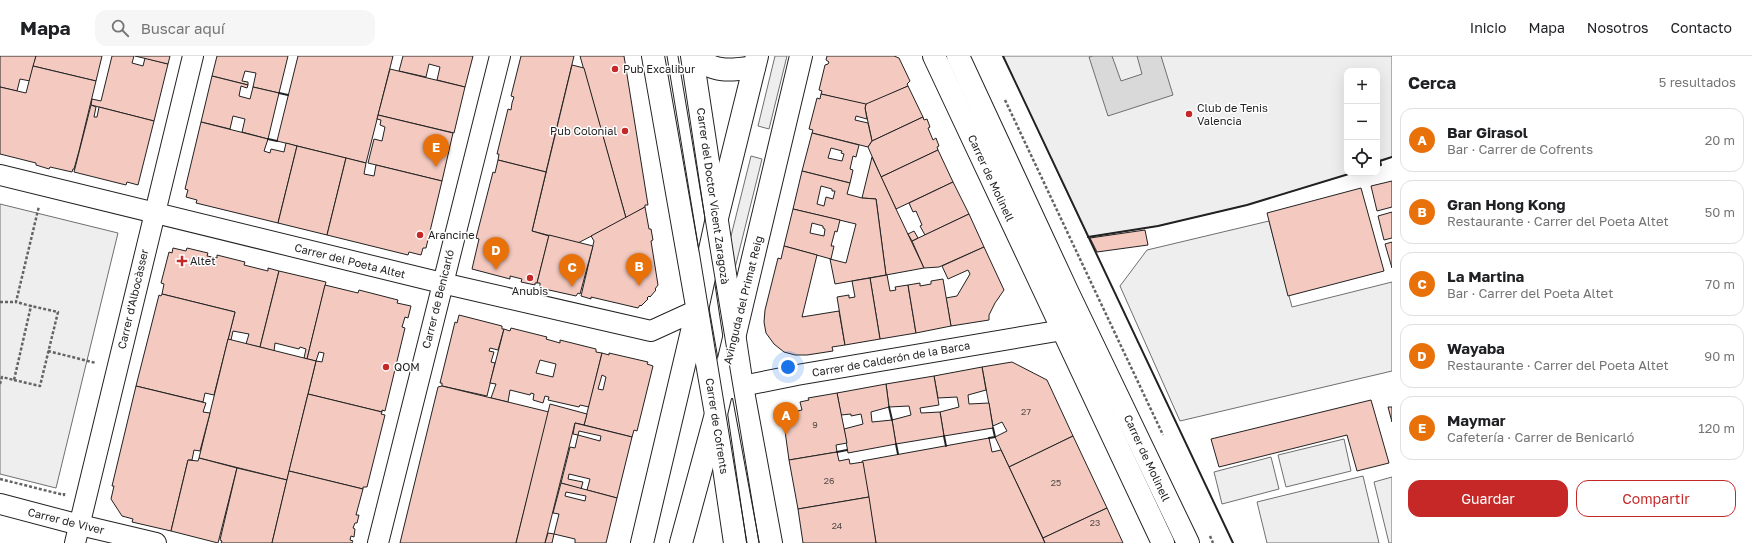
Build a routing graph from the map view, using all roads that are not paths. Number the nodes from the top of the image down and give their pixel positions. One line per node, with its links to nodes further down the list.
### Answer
1 (193, 56): 11 (street, Carrer d'Albocàsser)
2 (500, 56): 13 (street, Carrer de Benicarló)
3 (653, 56): 15 (street)
4 (692, 56): 12 (street, Carrer del Doctor Vicent Zaragozà)
5 (697, 56): 9 (street)
6 (801, 56): 17 (street, Avinguda del Primat Reig)
7 (934, 56): 14 (street, Carrer de Molinell)
8 (958, 56): 14 (street, Carrer de Molinell)
9 (756, 62): 12 (street)
10 (0, 175): 11 (street, Carrer del Poeta Altet)
11 (154, 213): 13 (street, Carrer del Poeta Altet); 23 (street, Carrer d'Albocàsser)
12 (716, 222): 15 (street); 17 (street, Carrer del Doctor Vicent Zaragozà)
13 (442, 283): 15 (street, Carrer del Poeta Altet); 25 (street, Carrer de Benicarló)
14 (1058, 295): 16 (street, Carrer de Molinell); 18 (street, Carrer de Molinell)
15 (697, 310): 21 (street, Carrer de Cofrents); 26 (street)
16 (1063, 330): 18 (street, Carrer de Molinell); 19 (street, Carrer de Calderón de la Barca)
17 (734, 336): 19 (street); 20 (street, Avinguda del Primat Reig)
18 (1086, 355): 30 (street, Carrer de Molinell); 31 (street, Carrer de Molinell)
19 (742, 386): 20 (street, Carrer de Calderón de la Barca); 29 (street)
20 (721, 391): 21 (street, Avinguda del Primat Reig)
21 (716, 414): 27 (street, Avinguda del Primat Reig); 28 (street, Carrer de Cofrents)
22 (0, 504): 23 (street, Carrer de Viver)
23 (78, 534): 24 (street, Carrer de Viver)
24 (156, 543)
25 (378, 543)
26 (642, 543)
27 (681, 543)
28 (735, 543)
29 (771, 543)
30 (1164, 543)
31 (1188, 543)

